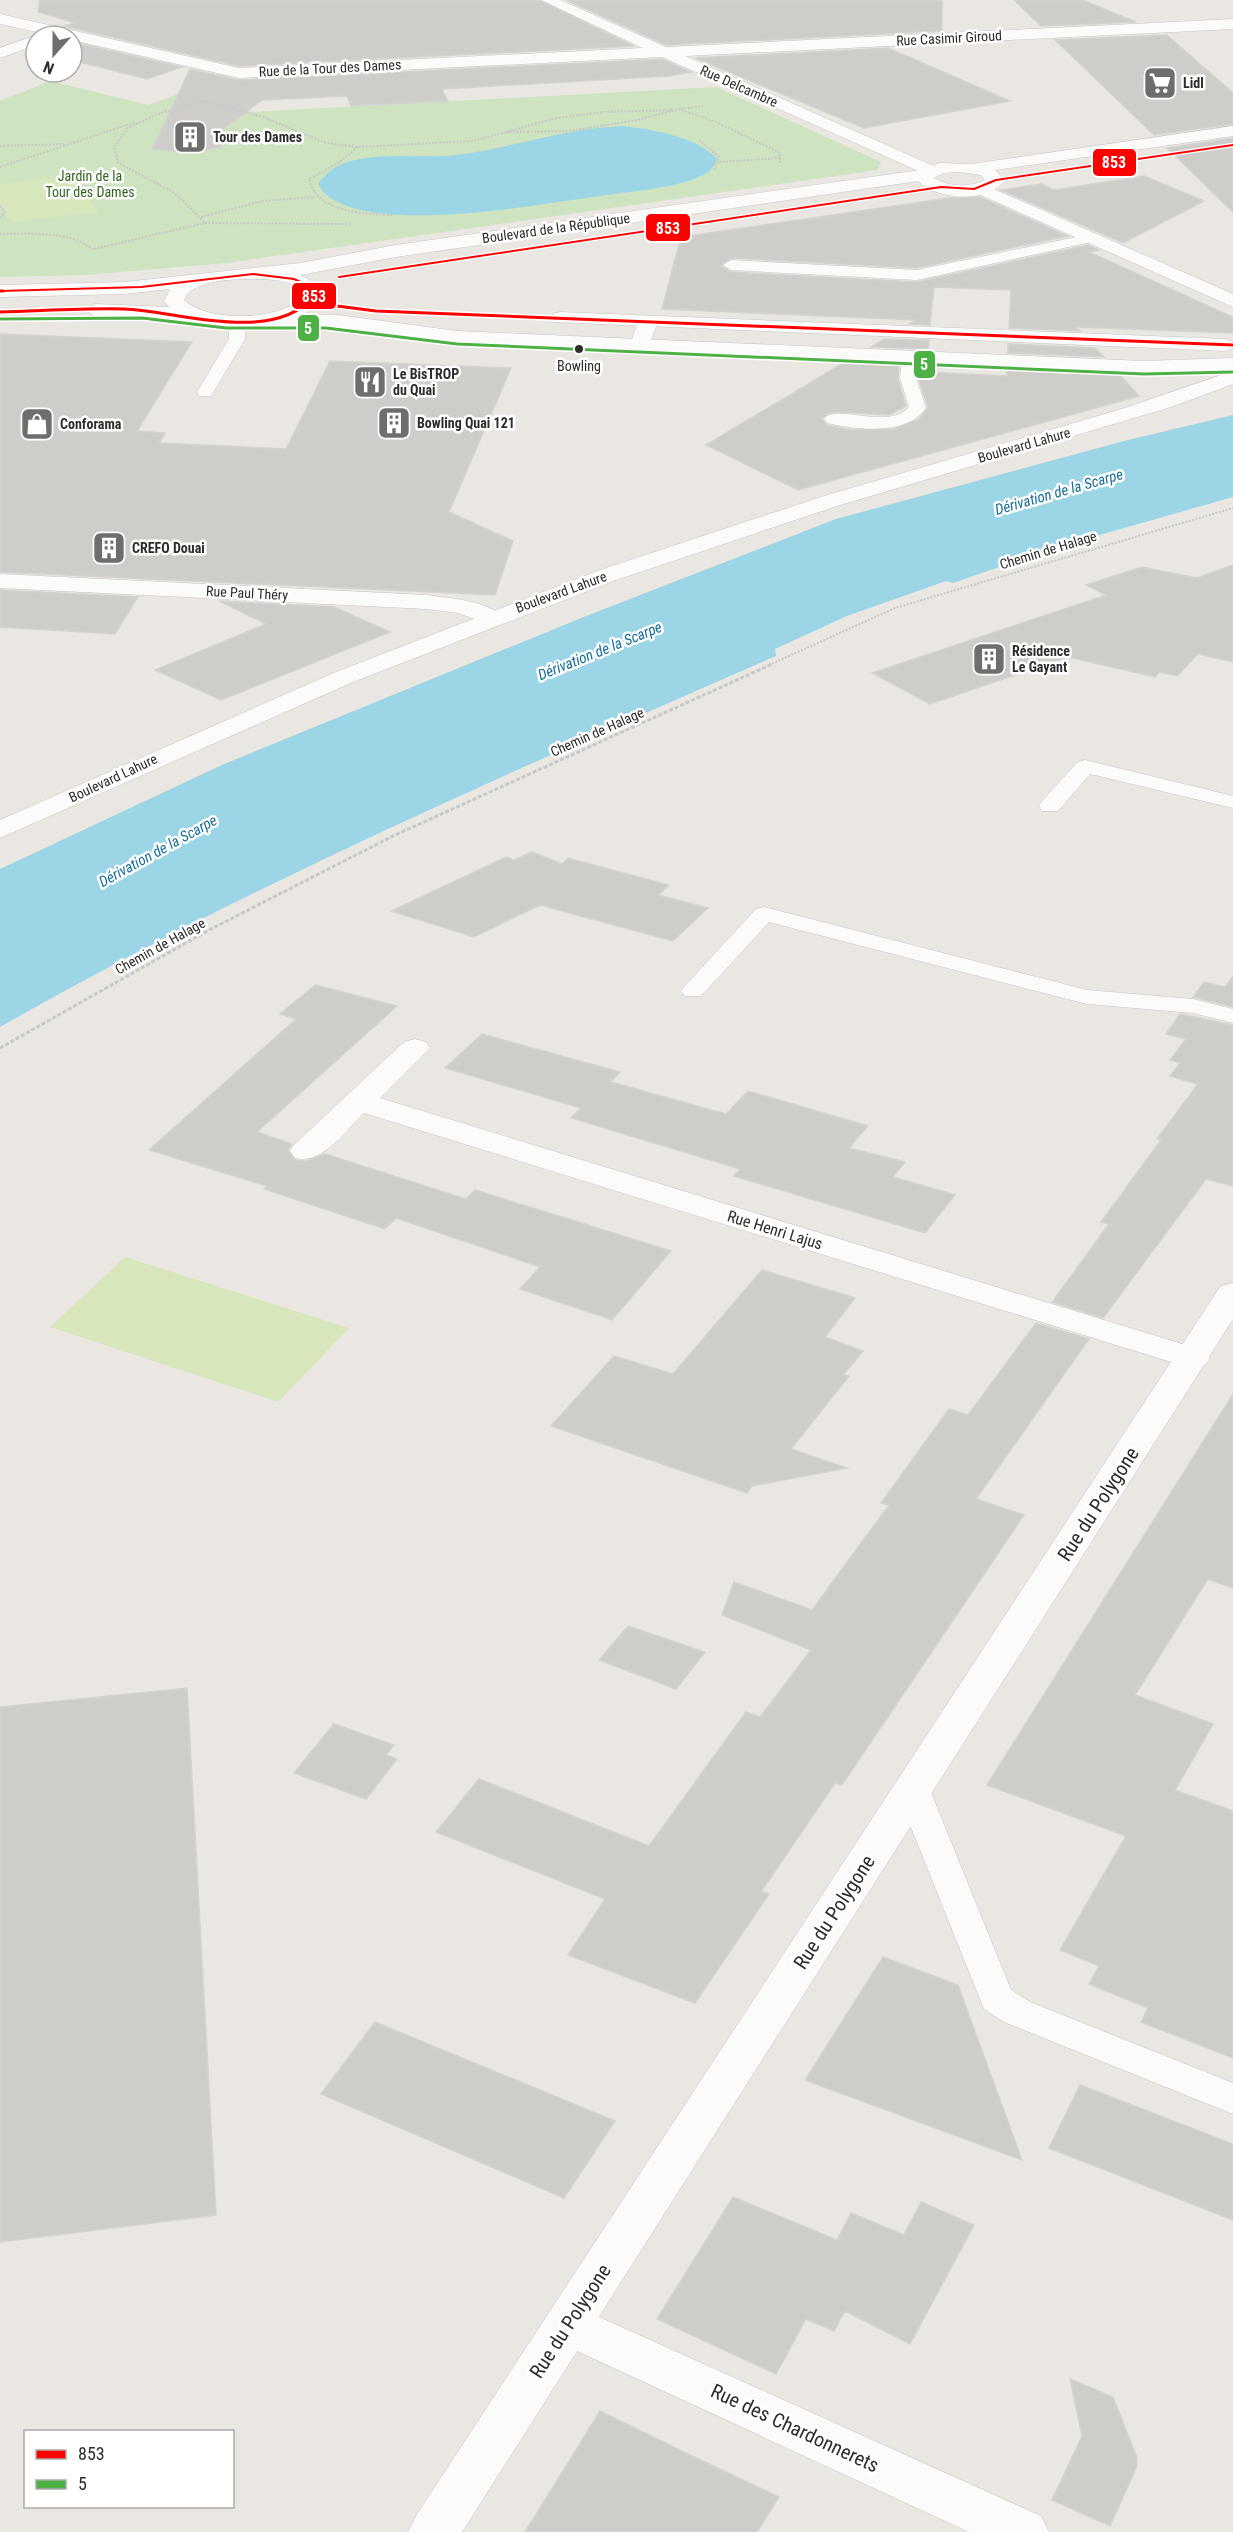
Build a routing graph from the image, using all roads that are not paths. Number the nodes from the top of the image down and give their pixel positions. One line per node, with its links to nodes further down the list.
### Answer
1 (548, 0): 7 (main road, Rue Delcambre)
2 (0, 19): 4 (main road, Rue de la Tour des Dames)
3 (1233, 24): 7 (main road, Rue Casimir Giroud)
4 (24, 26)
5 (84, 41): 7 (main road, Rue de la Tour des Dames)
6 (24, 44): 8 (main road)
7 (666, 52): 12 (main road, Rue Delcambre)
8 (0, 53)
9 (1233, 131): 11 (main road)
10 (1233, 145): 13 (main road)
11 (974, 168): 12 (main road, Boulevard de la République); 13 (main road)
12 (928, 173): 14 (main road, Rue Delcambre); 17 (main road, Boulevard de la République)
13 (988, 184): 14 (main road, Boulevard de la République); 15 (main road)
14 (941, 187): 20 (main road, Boulevard de la République)
15 (1091, 238): 16 (lane); 21 (main road)
16 (730, 265)
17 (258, 274): 18 (main road); 20 (main road)
18 (200, 280): 19 (main road); 23 (main road)
19 (0, 291)
20 (313, 293): 24 (main road, Boulevard de la République); 26 (main road)
21 (1233, 301)
22 (0, 312): 23 (main road)
23 (192, 315): 25 (main road)
24 (268, 319): 25 (main road); 27 (main road)
25 (237, 321): 35 (lane)
26 (648, 322): 27 (main road); 28 (main road)
27 (640, 345): 31 (main road)
28 (1233, 345)
29 (1233, 351): 30 (main road)
30 (1233, 356)
31 (910, 357): 33 (main road); 39 (lane)
32 (1233, 364): 33 (main road)
33 (1153, 367): 37 (main road)
34 (1233, 377): 37 (main road, Boulevard Lahure)
35 (205, 392)
36 (1233, 392): 38 (main road, Boulevard Lahure)
37 (1184, 396): 38 (main road, Boulevard Lahure)
38 (1144, 411): 41 (main road, Boulevard Lahure)
39 (833, 419)
40 (0, 580): 41 (main road, Rue Paul Théry)
41 (491, 618): 44 (main road, Boulevard Lahure)
42 (1233, 802): 43 (lane)
43 (1050, 806)
44 (0, 830)
45 (693, 991): 46 (lane)
46 (1233, 1016)
47 (415, 1048): 48 (main road)
48 (358, 1101): 49 (main road); 51 (main road, Rue Henri Lajus)
49 (306, 1151)
50 (1233, 1293): 51 (main road, Rue du Polygone)
51 (1192, 1358): 52 (main road, Rue du Polygone)
52 (913, 1790): 53 (lane); 54 (main road, Rue du Polygone)
53 (1233, 2099)
54 (568, 2324): 55 (main road, Rue du Polygone); 56 (main road, Rue des Chardonnerets)
55 (434, 2532)
56 (1023, 2532)

